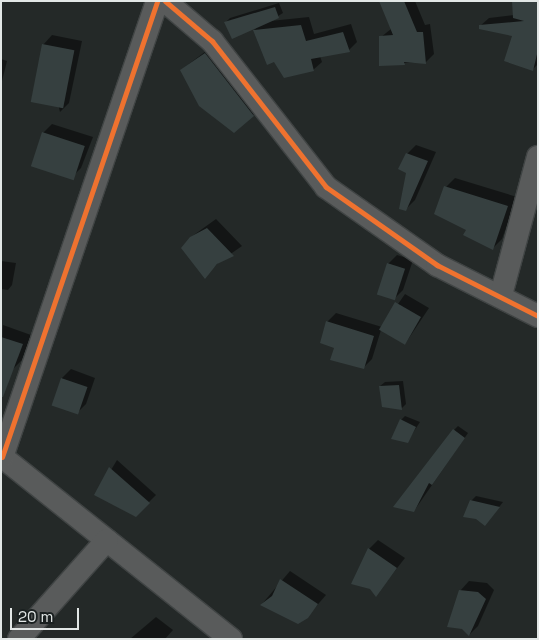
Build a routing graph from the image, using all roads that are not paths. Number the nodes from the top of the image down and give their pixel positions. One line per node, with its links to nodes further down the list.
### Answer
1 (158, 1): 6 (street)
2 (165, 1): 4 (street)
3 (538, 157): 4 (street)
4 (500, 295): 5 (street)
5 (538, 316)
6 (2, 457): 7 (street)
7 (107, 540): 8 (street); 9 (street)
8 (18, 639)
9 (231, 639)

